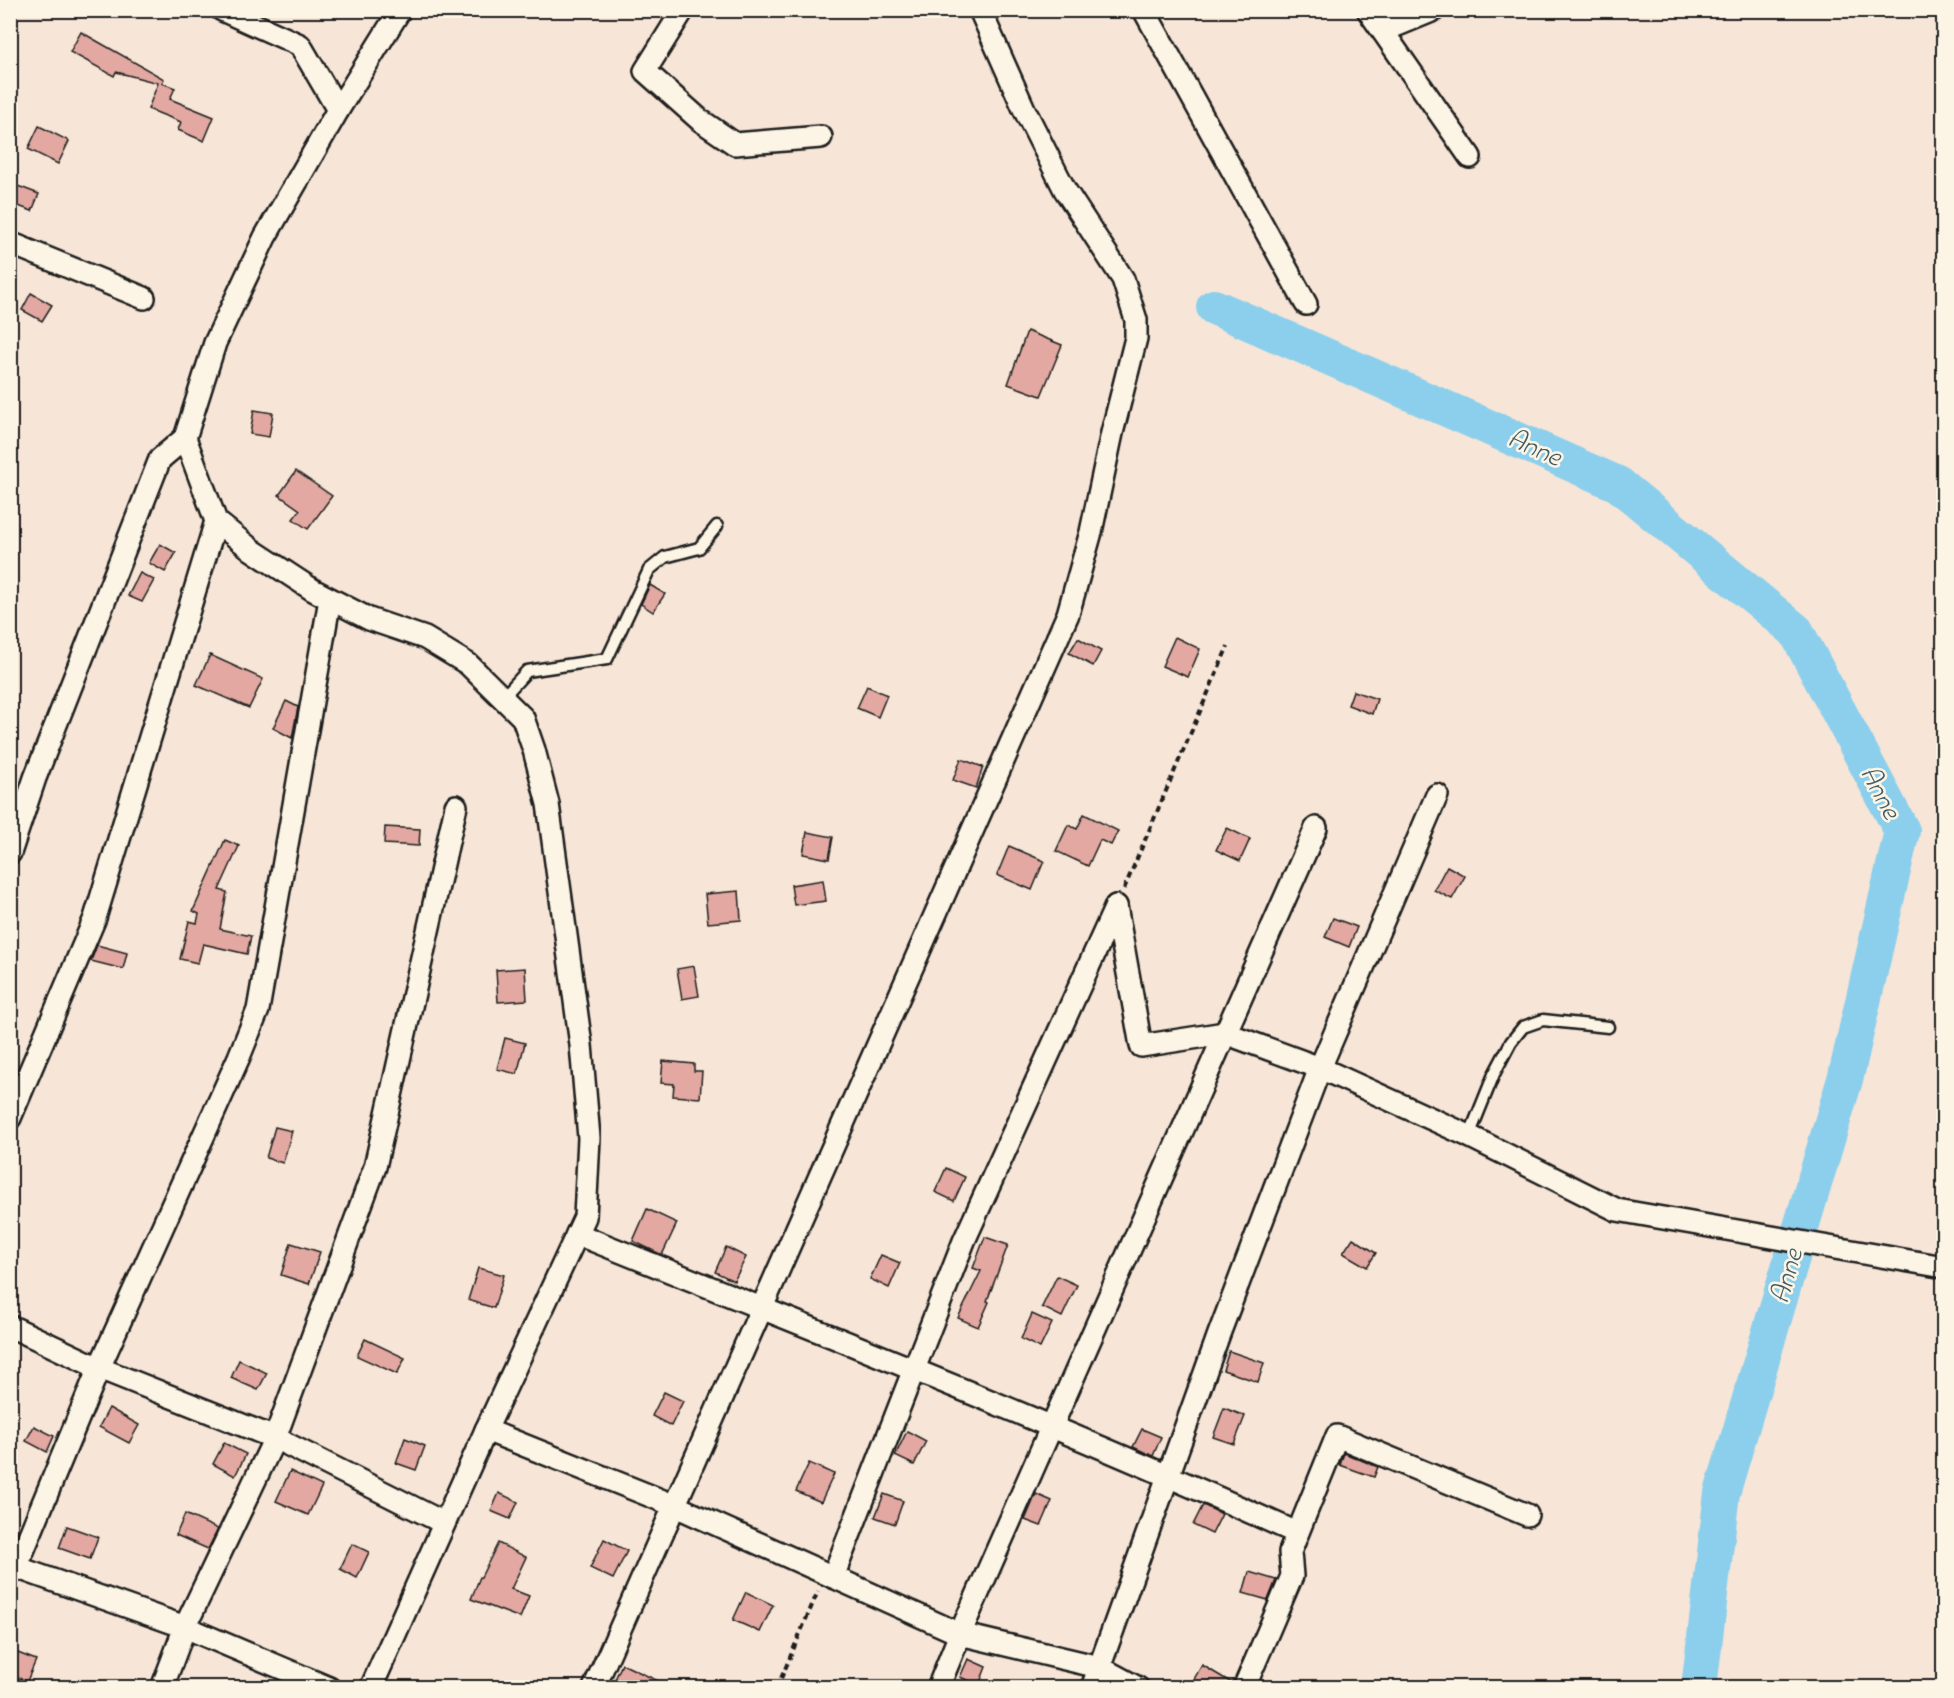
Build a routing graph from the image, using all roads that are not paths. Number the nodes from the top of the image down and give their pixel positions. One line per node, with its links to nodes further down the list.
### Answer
1 (222, 10): 9 (street)
2 (400, 10): 9 (street)
3 (683, 10): 10 (street)
4 (980, 10): 31 (street)
5 (1144, 10): 14 (street)
6 (1368, 10): 8 (street)
7 (1434, 10): 8 (street)
8 (1383, 31): 11 (street)
9 (338, 110): 15 (street)
10 (821, 137)
11 (1470, 157)
12 (10, 243): 13 (street)
13 (144, 298)
14 (1306, 304)
15 (184, 438): 16 (street); 23 (street)
16 (216, 521): 18 (street); 27 (street)
17 (717, 526): 19 (lane)
18 (330, 599): 19 (street); 33 (street)
19 (503, 697): 29 (street)
20 (1437, 795): 26 (street)
21 (456, 806): 37 (street)
22 (1316, 828): 25 (street)
23 (10, 853)
24 (1608, 1027): 28 (lane)
25 (1225, 1033): 26 (street); 34 (street); 35 (street)
26 (1320, 1068): 28 (street); 38 (street)
27 (10, 1118)
28 (1469, 1136): 30 (street)
29 (577, 1234): 31 (street); 36 (street)
30 (1944, 1267)
31 (761, 1308): 34 (street); 39 (street)
32 (10, 1326): 33 (street)
33 (99, 1368): 37 (street); 43 (street)
34 (913, 1370): 35 (street); 44 (street)
35 (1052, 1426): 38 (street); 46 (street)
36 (486, 1430): 39 (street); 41 (street)
37 (275, 1438): 41 (street); 45 (street)
38 (1168, 1474): 42 (street); 47 (street)
39 (673, 1505): 44 (street); 51 (street)
40 (1527, 1515): 42 (street)
41 (444, 1522): 50 (street)
42 (1297, 1533): 55 (street)
43 (13, 1567): 45 (street)
44 (829, 1575): 46 (street)
45 (185, 1627): 48 (street); 49 (street)
46 (960, 1635): 47 (street); 52 (street)
47 (1100, 1667): 53 (street); 54 (street)
48 (162, 1688)
49 (329, 1688)
50 (371, 1688)
51 (594, 1688)
52 (938, 1688)
53 (1092, 1688)
54 (1138, 1688)
55 (1244, 1688)

